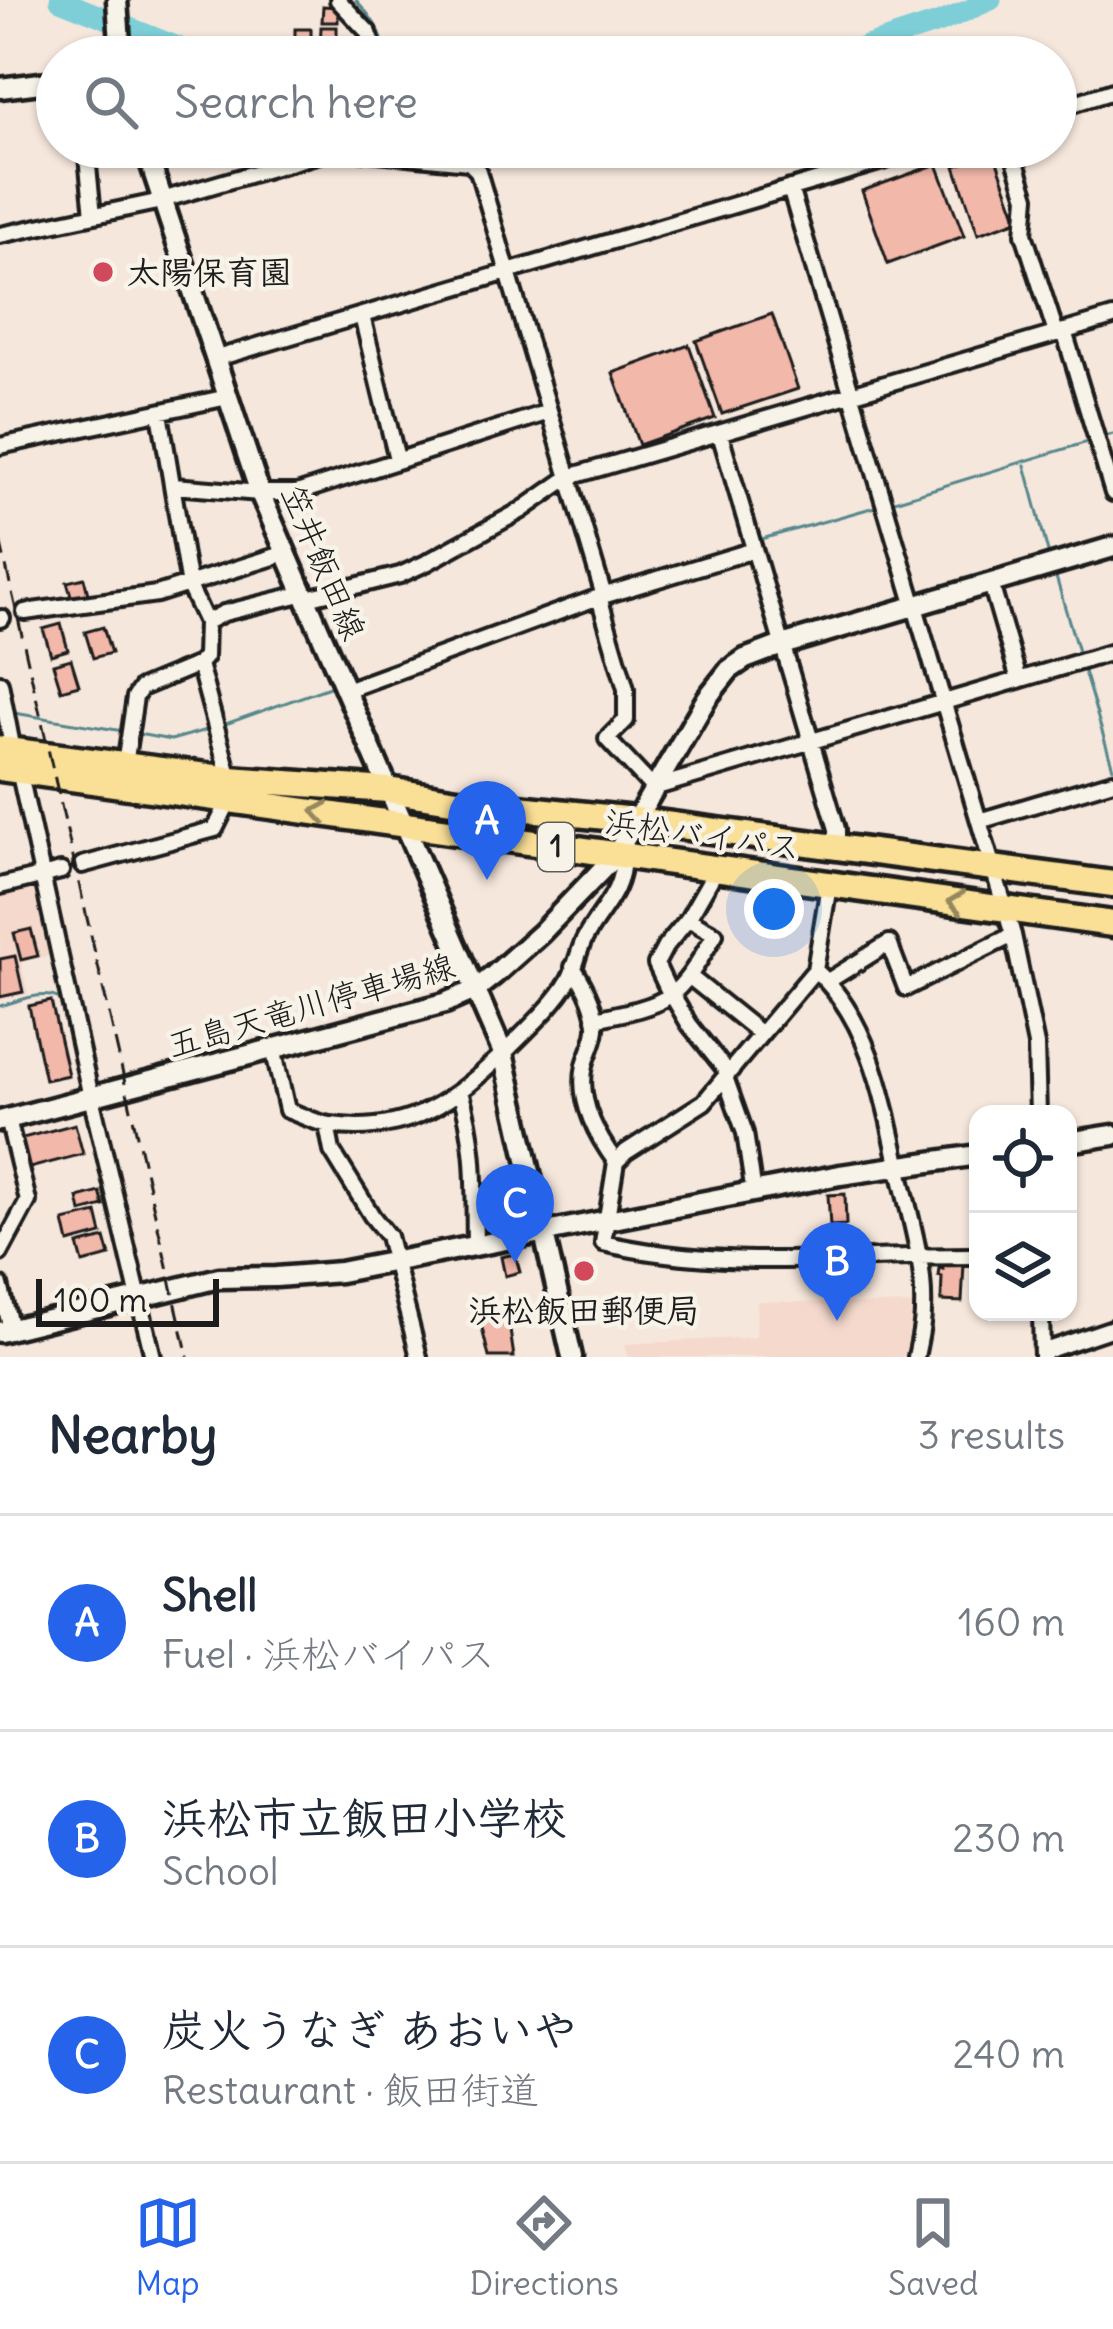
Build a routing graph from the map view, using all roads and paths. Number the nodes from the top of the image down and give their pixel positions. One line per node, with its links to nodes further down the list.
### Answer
1 (117, 0): 3 (main road)
2 (338, 0): 4 (street)
3 (120, 36)
4 (369, 36)
5 (36, 84): 6 (main road)
6 (0, 88)
7 (1113, 92): 8 (street)
8 (1077, 103)
9 (88, 168): 17 (street)
10 (152, 168): 16 (main road, 笠井飯田線)
11 (272, 168): 16 (street)
12 (475, 168): 19 (street)
13 (858, 168): 15 (street)
14 (1018, 168): 22 (street)
15 (790, 188): 19 (street); 24 (street)
16 (163, 200): 17 (street); 23 (main road, 笠井飯田線)
17 (93, 214): 18 (street)
18 (0, 235)
19 (507, 272): 20 (street); 26 (street)
20 (362, 316): 23 (street); 30 (street)
21 (1113, 317): 22 (street)
22 (1060, 332): 24 (street); 34 (street)
23 (217, 358): 25 (main road, 笠井飯田線)
24 (852, 395): 28 (street); 42 (street)
25 (228, 397): 27 (street); 33 (main road, 笠井飯田線)
26 (549, 412): 30 (street); 31 (street)
27 (160, 413): 29 (street); 32 (street)
28 (720, 434): 31 (street); 36 (street)
29 (1, 441)
30 (397, 459): 33 (street)
31 (568, 477): 40 (street); 41 (street)
32 (174, 486): 33 (street); 39 (street)
33 (260, 493): 37 (main road, 笠井飯田線)
34 (1113, 493)
35 (1113, 547): 38 (main road, 五島天竜川停車場線)
36 (754, 550): 41 (street); 45 (street)
37 (286, 554): 39 (street); 40 (main road, 笠井飯田線)
38 (991, 584): 42 (main road, 五島天竜川停車場線); 48 (street)
39 (189, 586): 43 (street); 44 (street)
40 (306, 595): 44 (street); 50 (main road, 笠井飯田線)
41 (601, 596): 50 (street); 56 (street)
42 (915, 607): 45 (main road, 五島天竜川停車場線); 51 (street)
43 (26, 612)
44 (206, 622): 47 (street)
45 (782, 645): 52 (street); 56 (main road, 五島天竜川停車場線)
46 (1113, 652): 48 (street)
47 (199, 664): 54 (street); 57 (street)
48 (1019, 680): 51 (street)
49 (0, 683): 53 (street)
50 (343, 685): 58 (main road, 笠井飯田線)
51 (944, 703): 52 (street); 60 (street)
52 (811, 742): 56 (street); 62 (street)
53 (8, 760): 54 (highway, 浜松バイパス / 1); 57 (highway, 浜松バイパス / 1); 68 (street)
54 (125, 765): 57 (highway, 浜松バイパス / 1)
55 (1113, 781): 60 (street)
56 (652, 788): 59 (main road, 五島天竜川停車場線)
57 (230, 789): 58 (highway, 浜松バイパス / 1); 61 (highway, 浜松バイパス / 1, one-way to 57); 64 (street)
58 (388, 790): 59 (highway, 浜松バイパス / 1); 61 (main road, 笠井飯田線)
59 (635, 820): 62 (highway, 浜松バイパス / 1); 63 (main road, 五島天竜川停車場線)
60 (980, 820): 65 (street)
61 (404, 825): 63 (highway, 浜松バイパス / 1); 80 (main road, 笠井飯田線)
62 (837, 847): 65 (highway, 浜松バイパス / 1)
63 (619, 856): 66 (highway, 浜松バイパス / 1); 76 (street); 80 (main road, 五島天竜川停車場線)
64 (82, 865)
65 (994, 868): 69 (highway, 浜松バイパス / 1); 72 (street)
66 (716, 870): 70 (highway, 浜松バイパス / 1); 73 (street)
67 (61, 871): 68 (street)
68 (40, 875): 71 (street); 88 (street)
69 (1113, 884)
70 (829, 885): 72 (highway, 浜松バイパス / 1, one-way to 70); 77 (street)
71 (0, 886)
72 (1004, 908): 74 (highway, 浜松バイパス / 1); 75 (street)
73 (688, 919): 78 (street); 81 (street)
74 (1113, 924)
75 (1013, 935): 79 (street); 89 (street)
76 (573, 967): 82 (street); 85 (street)
77 (815, 970): 79 (street); 83 (street)
78 (690, 977): 81 (street); 83 (street)
79 (828, 981): 96 (street)
80 (475, 990): 84 (main road, 五島天竜川停車場線); 85 (main road, 笠井飯田線)
81 (671, 995): 82 (street); 86 (street)
82 (595, 1019): 95 (street)
83 (761, 1034): 86 (street)
84 (273, 1048): 88 (main road, 五島天竜川停車場線); 91 (street)
85 (503, 1053): 87 (street); 99 (main road, 笠井飯田線)
86 (726, 1075): 95 (street); 97 (street)
87 (460, 1092): 91 (street); 100 (street)
88 (91, 1097): 90 (main road, 五島天竜川停車場線); 106 (street)
89 (1038, 1105)
90 (4, 1120): 101 (street)
91 (327, 1125): 104 (street)
92 (1113, 1135): 93 (main road)
93 (1077, 1141)
94 (969, 1156): 96 (main road)
95 (616, 1162): 98 (street)
96 (899, 1167): 97 (main road); 102 (street)
97 (754, 1192): 98 (main road)
98 (606, 1222): 99 (main road); 102 (street)
99 (543, 1233): 100 (main road); 113 (main road, 笠井飯田線)
100 (476, 1247): 104 (main road)
101 (0, 1253)
102 (920, 1255): 103 (street); 114 (street)
103 (969, 1256)
104 (396, 1263): 106 (main road); 112 (street)
105 (0, 1285): 109 (street)
106 (139, 1298): 109 (main road); 111 (street)
107 (1041, 1321): 110 (street)
108 (1113, 1328): 110 (street)
109 (5, 1330)
110 (1042, 1354)
111 (153, 1357)
112 (419, 1357)
113 (572, 1357)
114 (916, 1357)

